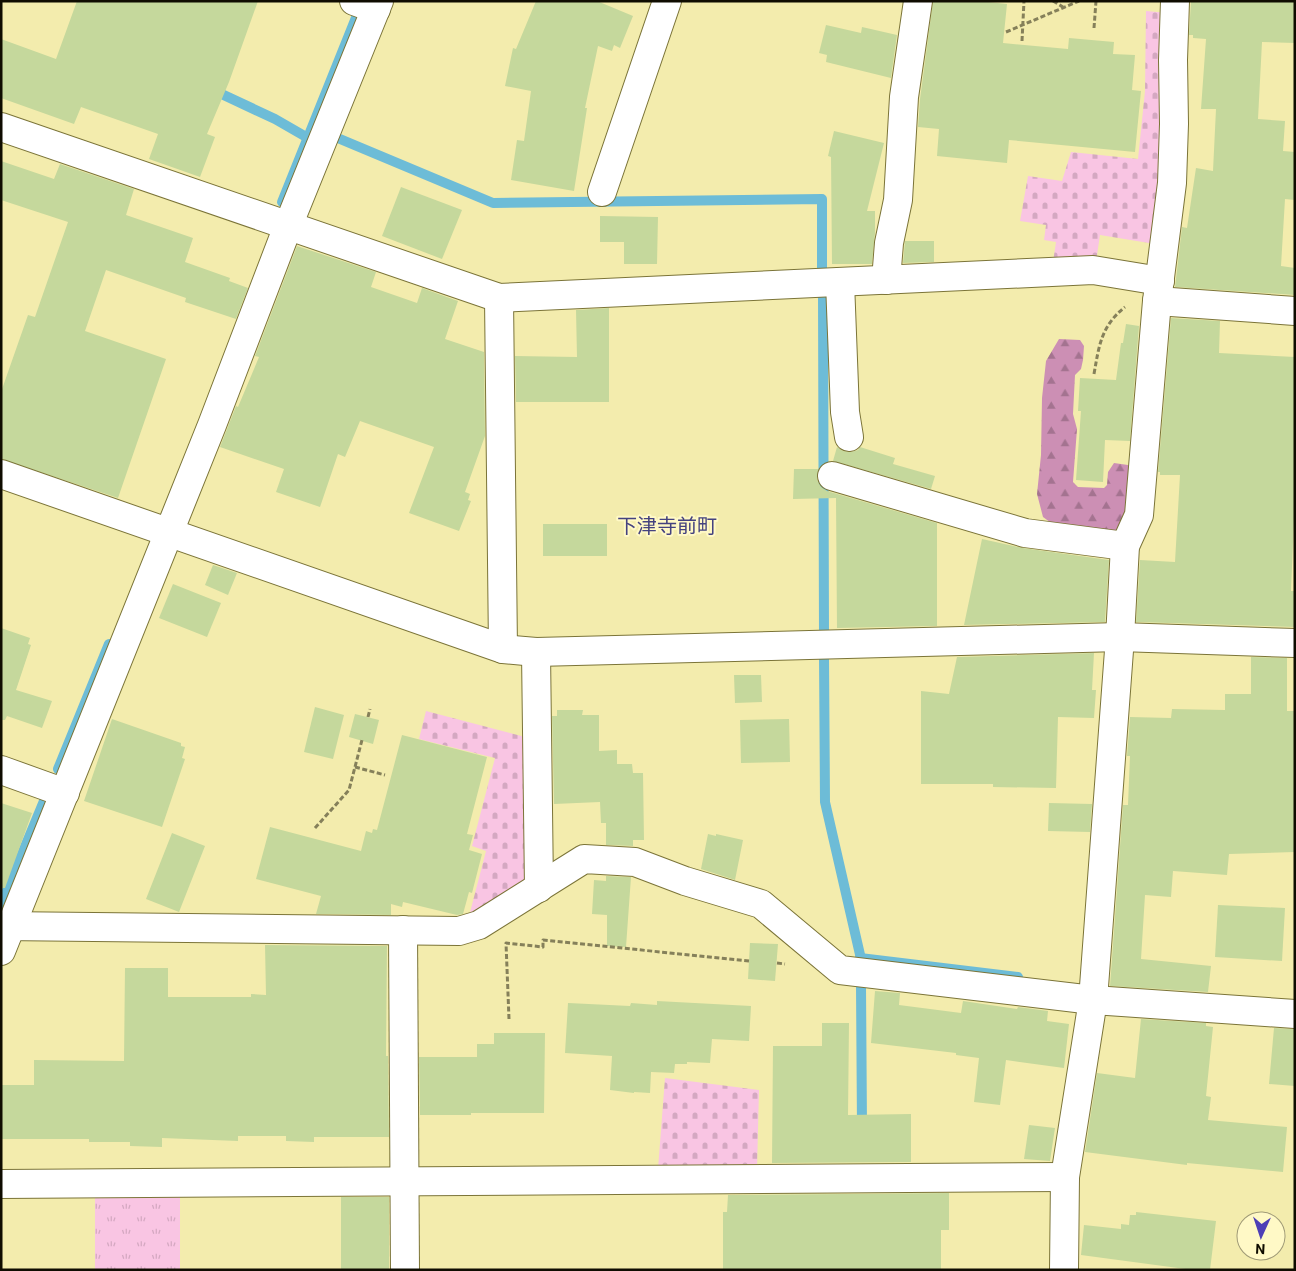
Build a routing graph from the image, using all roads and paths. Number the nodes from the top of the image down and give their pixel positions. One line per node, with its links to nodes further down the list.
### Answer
1 (667, 1): 15 (street)
2 (918, 1): 17 (street)
3 (1024, 1): 10 (path)
4 (1053, 1): 9 (path)
5 (1079, 1): 9 (path)
6 (1096, 1): 11 (path)
7 (1175, 1): 19 (street)
8 (370, 4): 16 (street)
9 (1064, 8): 10 (path)
10 (1023, 25): 12 (path); 13 (path)
11 (1094, 28)
12 (1006, 32)
13 (1022, 41)
14 (1, 127): 16 (street)
15 (602, 192)
16 (288, 226): 20 (street); 26 (street)
17 (886, 280): 18 (street); 19 (street)
18 (840, 282): 20 (street); 23 (street)
19 (1158, 293): 21 (street); 22 (path); 27 (street)
20 (499, 298): 30 (street)
21 (1295, 311)
22 (1094, 374)
23 (849, 437)
24 (1, 474): 26 (street)
25 (832, 476): 27 (street)
26 (169, 532): 30 (street); 38 (street)
27 (1124, 546): 28 (street)
28 (1120, 637): 29 (street); 31 (street); 44 (street)
29 (1295, 643)
30 (503, 649): 31 (street)
31 (536, 652): 40 (street)
32 (370, 709): 33 (path)
33 (368, 717)
34 (362, 740): 35 (path)
35 (355, 767): 37 (path); 39 (path)
36 (1, 770): 38 (street)
37 (385, 775)
38 (65, 792): 42 (street)
39 (315, 828)
40 (539, 888): 41 (street); 44 (street)
41 (403, 930): 42 (street); 48 (street)
42 (5, 934)
43 (749, 961): 46 (path)
44 (1093, 1000): 45 (street); 47 (street)
45 (1295, 1014)
46 (509, 1019)
47 (1065, 1177): 48 (street); 51 (street)
48 (404, 1181): 49 (street); 50 (street)
49 (1, 1184)
50 (405, 1270)
51 (1064, 1270)

